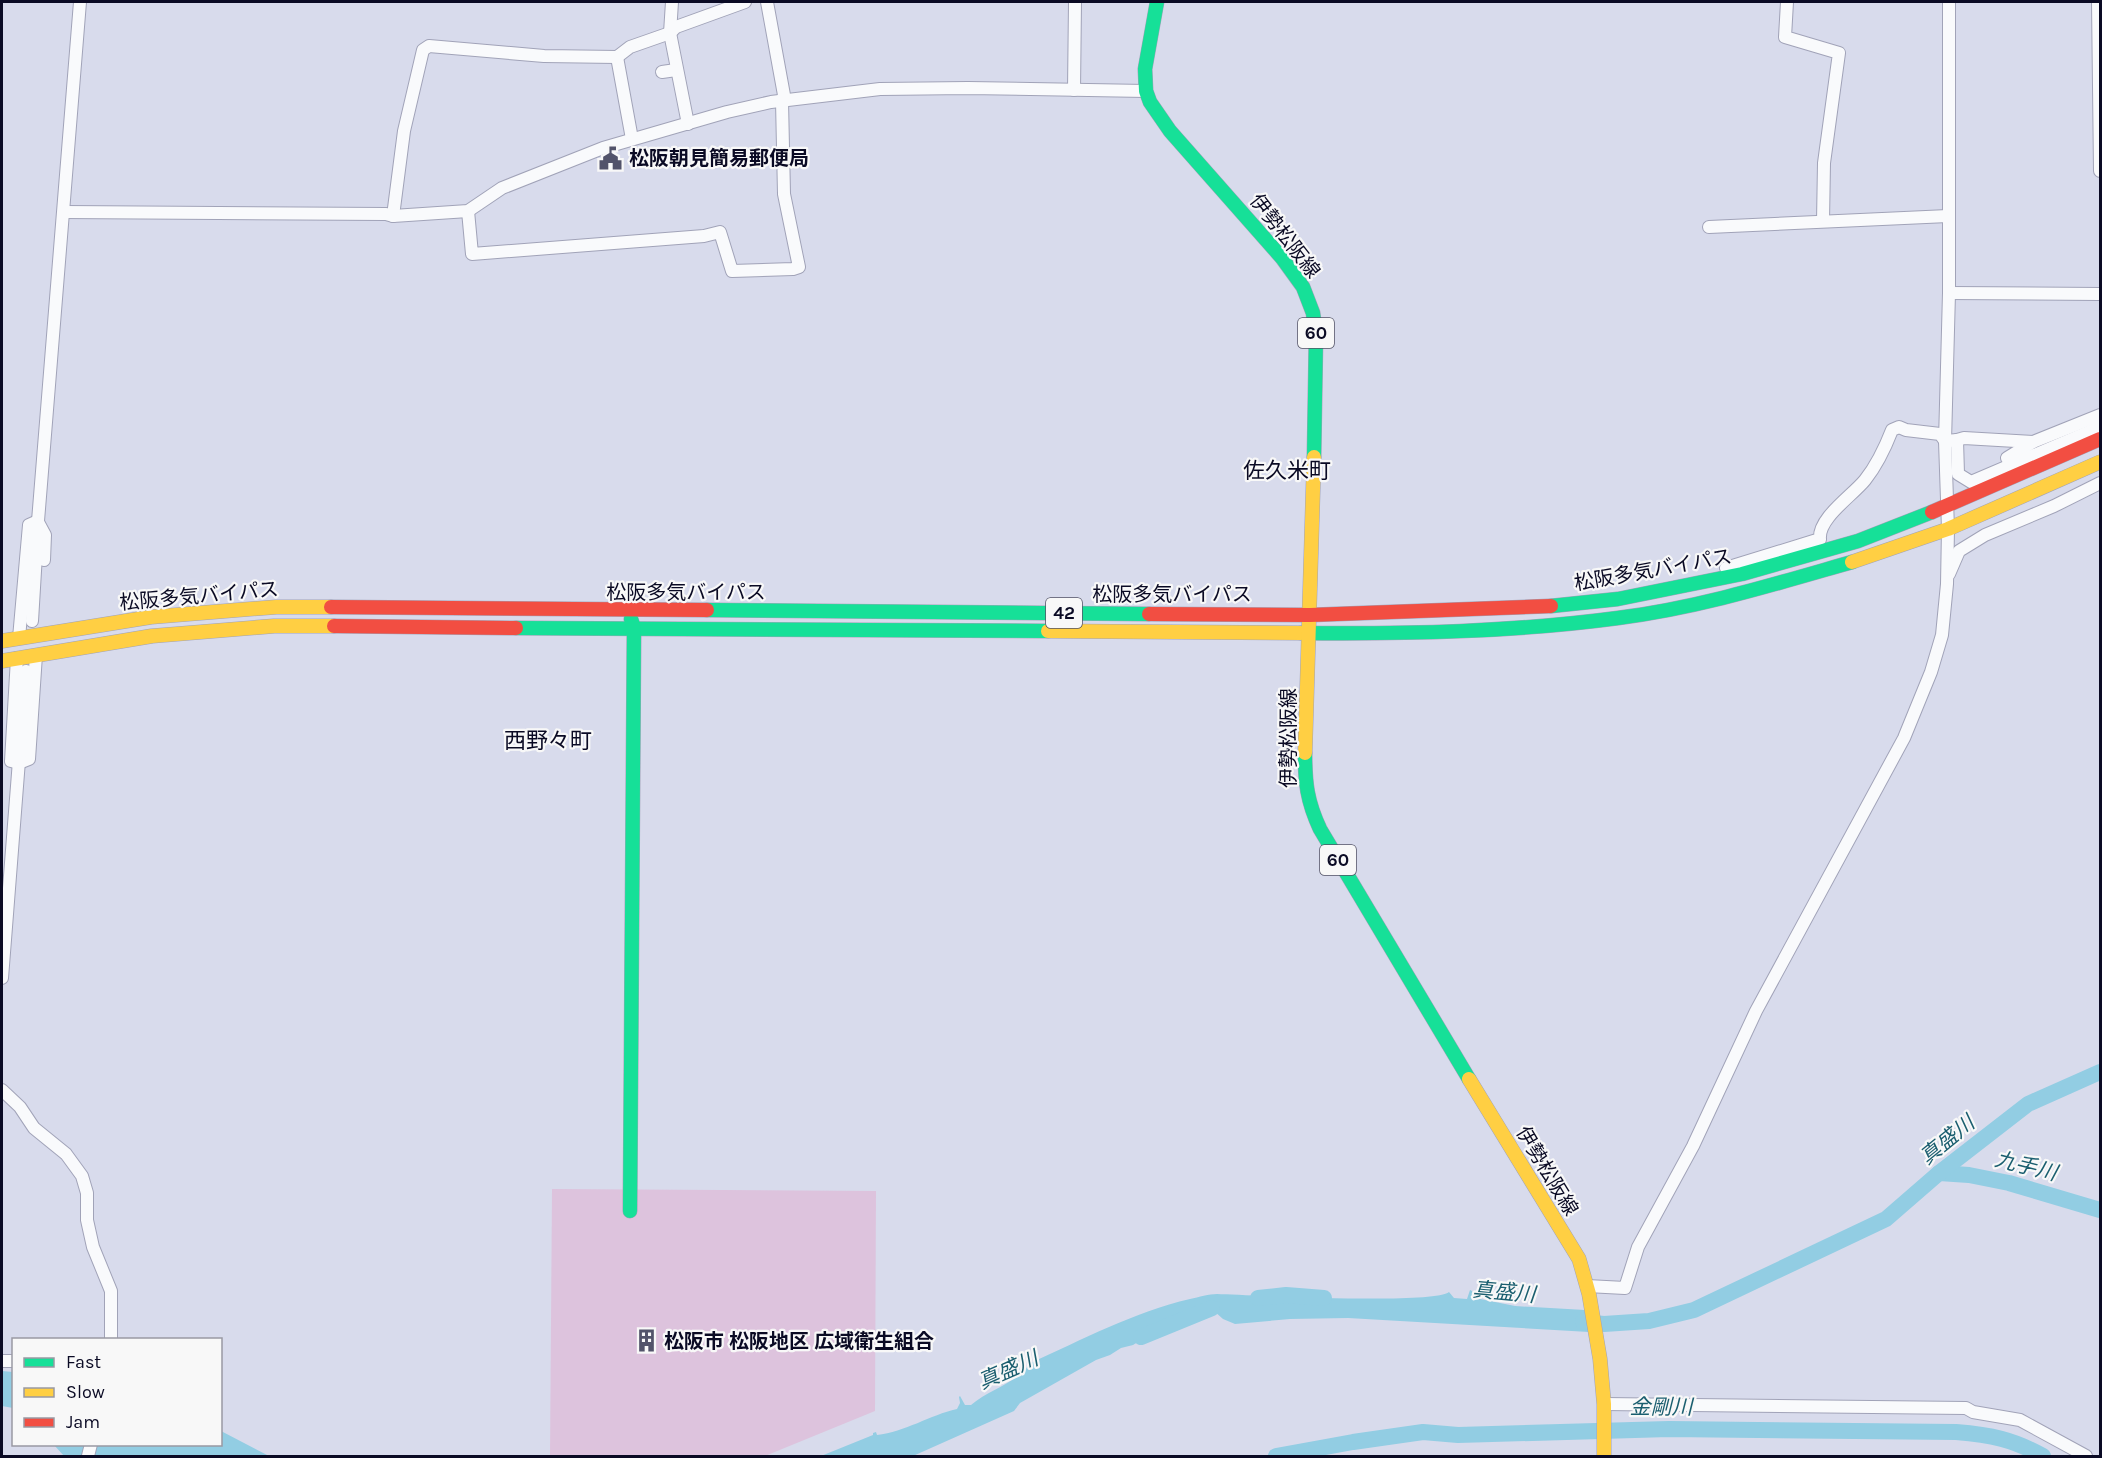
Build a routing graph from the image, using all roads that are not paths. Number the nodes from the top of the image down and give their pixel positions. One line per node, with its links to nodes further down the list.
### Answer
1 (80, 2): 20 (street)
2 (672, 2): 10 (street)
3 (745, 2): 10 (street)
4 (767, 2): 16 (street)
5 (1075, 2): 14 (street)
6 (1157, 2): 15 (main road, 伊勢松阪線 / 60)
7 (1787, 2): 24 (street)
8 (1949, 2): 23 (street)
9 (2098, 2): 19 (street)
10 (670, 33): 11 (street); 12 (street)
11 (617, 57): 18 (street); 22 (street)
12 (676, 70): 13 (street); 17 (street)
13 (662, 72)
14 (1074, 90): 15 (street); 16 (street)
15 (1146, 92): 42 (main road, 伊勢松阪線 / 60)
16 (782, 101): 17 (street); 21 (street)
17 (688, 124): 18 (street)
18 (632, 139): 21 (street)
19 (2100, 171)
20 (64, 212): 22 (street); 37 (street)
21 (468, 212): 22 (street)
22 (393, 216)
23 (1948, 216): 24 (street); 26 (street)
24 (1823, 221): 25 (street)
25 (1709, 227)
26 (1949, 293): 27 (street); 31 (street)
27 (2100, 294)
28 (2100, 416): 32 (street)
29 (2100, 427): 34 (street)
30 (2100, 439): 36 (main road, 松阪多気バイパス / 42)
31 (1951, 440): 32 (street); 34 (street); 36 (street); 40 (street)
32 (2033, 442): 34 (street)
33 (2100, 462): 38 (main road, 松阪多気バイパス / 42)
34 (1963, 477)
35 (2100, 483): 39 (street)
36 (1948, 506): 38 (street); 40 (main road, 松阪多気バイパス / 42)
37 (38, 521): 43 (street); 46 (street); 47 (street)
38 (1948, 529): 39 (street); 45 (main road, 松阪多気バイパス / 42)
39 (1947, 584): 57 (street)
40 (1518, 609): 42 (main road, 松阪多気バイパス / 42)
41 (629, 611): 42 (main road, 松阪多気バイパス / 42); 44 (main road); 46 (main road, 松阪多気バイパス / 42)
42 (1310, 615): 45 (main road, 伊勢松阪線 / 60)
43 (32, 621)
44 (634, 628): 45 (main road, 松阪多気バイパス / 42); 49 (main road, 松阪多気バイパス / 42); 56 (main road)
45 (1309, 633): 57 (main road, 伊勢松阪線 / 60)
46 (38, 635): 47 (main road, 松阪多気バイパス / 42)
47 (20, 638): 48 (main road, 松阪多気バイパス / 42)
48 (2, 641)
49 (36, 655): 50 (main road, 松阪多気バイパス / 42); 53 (street)
50 (17, 658): 51 (main road, 松阪多気バイパス / 42); 53 (street)
51 (2, 661)
52 (26, 671): 53 (street)
53 (19, 763): 54 (street)
54 (2, 978)
55 (2, 1090): 58 (street)
56 (630, 1211)
57 (1588, 1290): 59 (main road, 伊勢松阪線 / 60)
58 (111, 1338)
59 (1604, 1404): 60 (main road, 伊勢松阪線 / 60); 61 (street)
60 (1604, 1456)
61 (2086, 1456)

